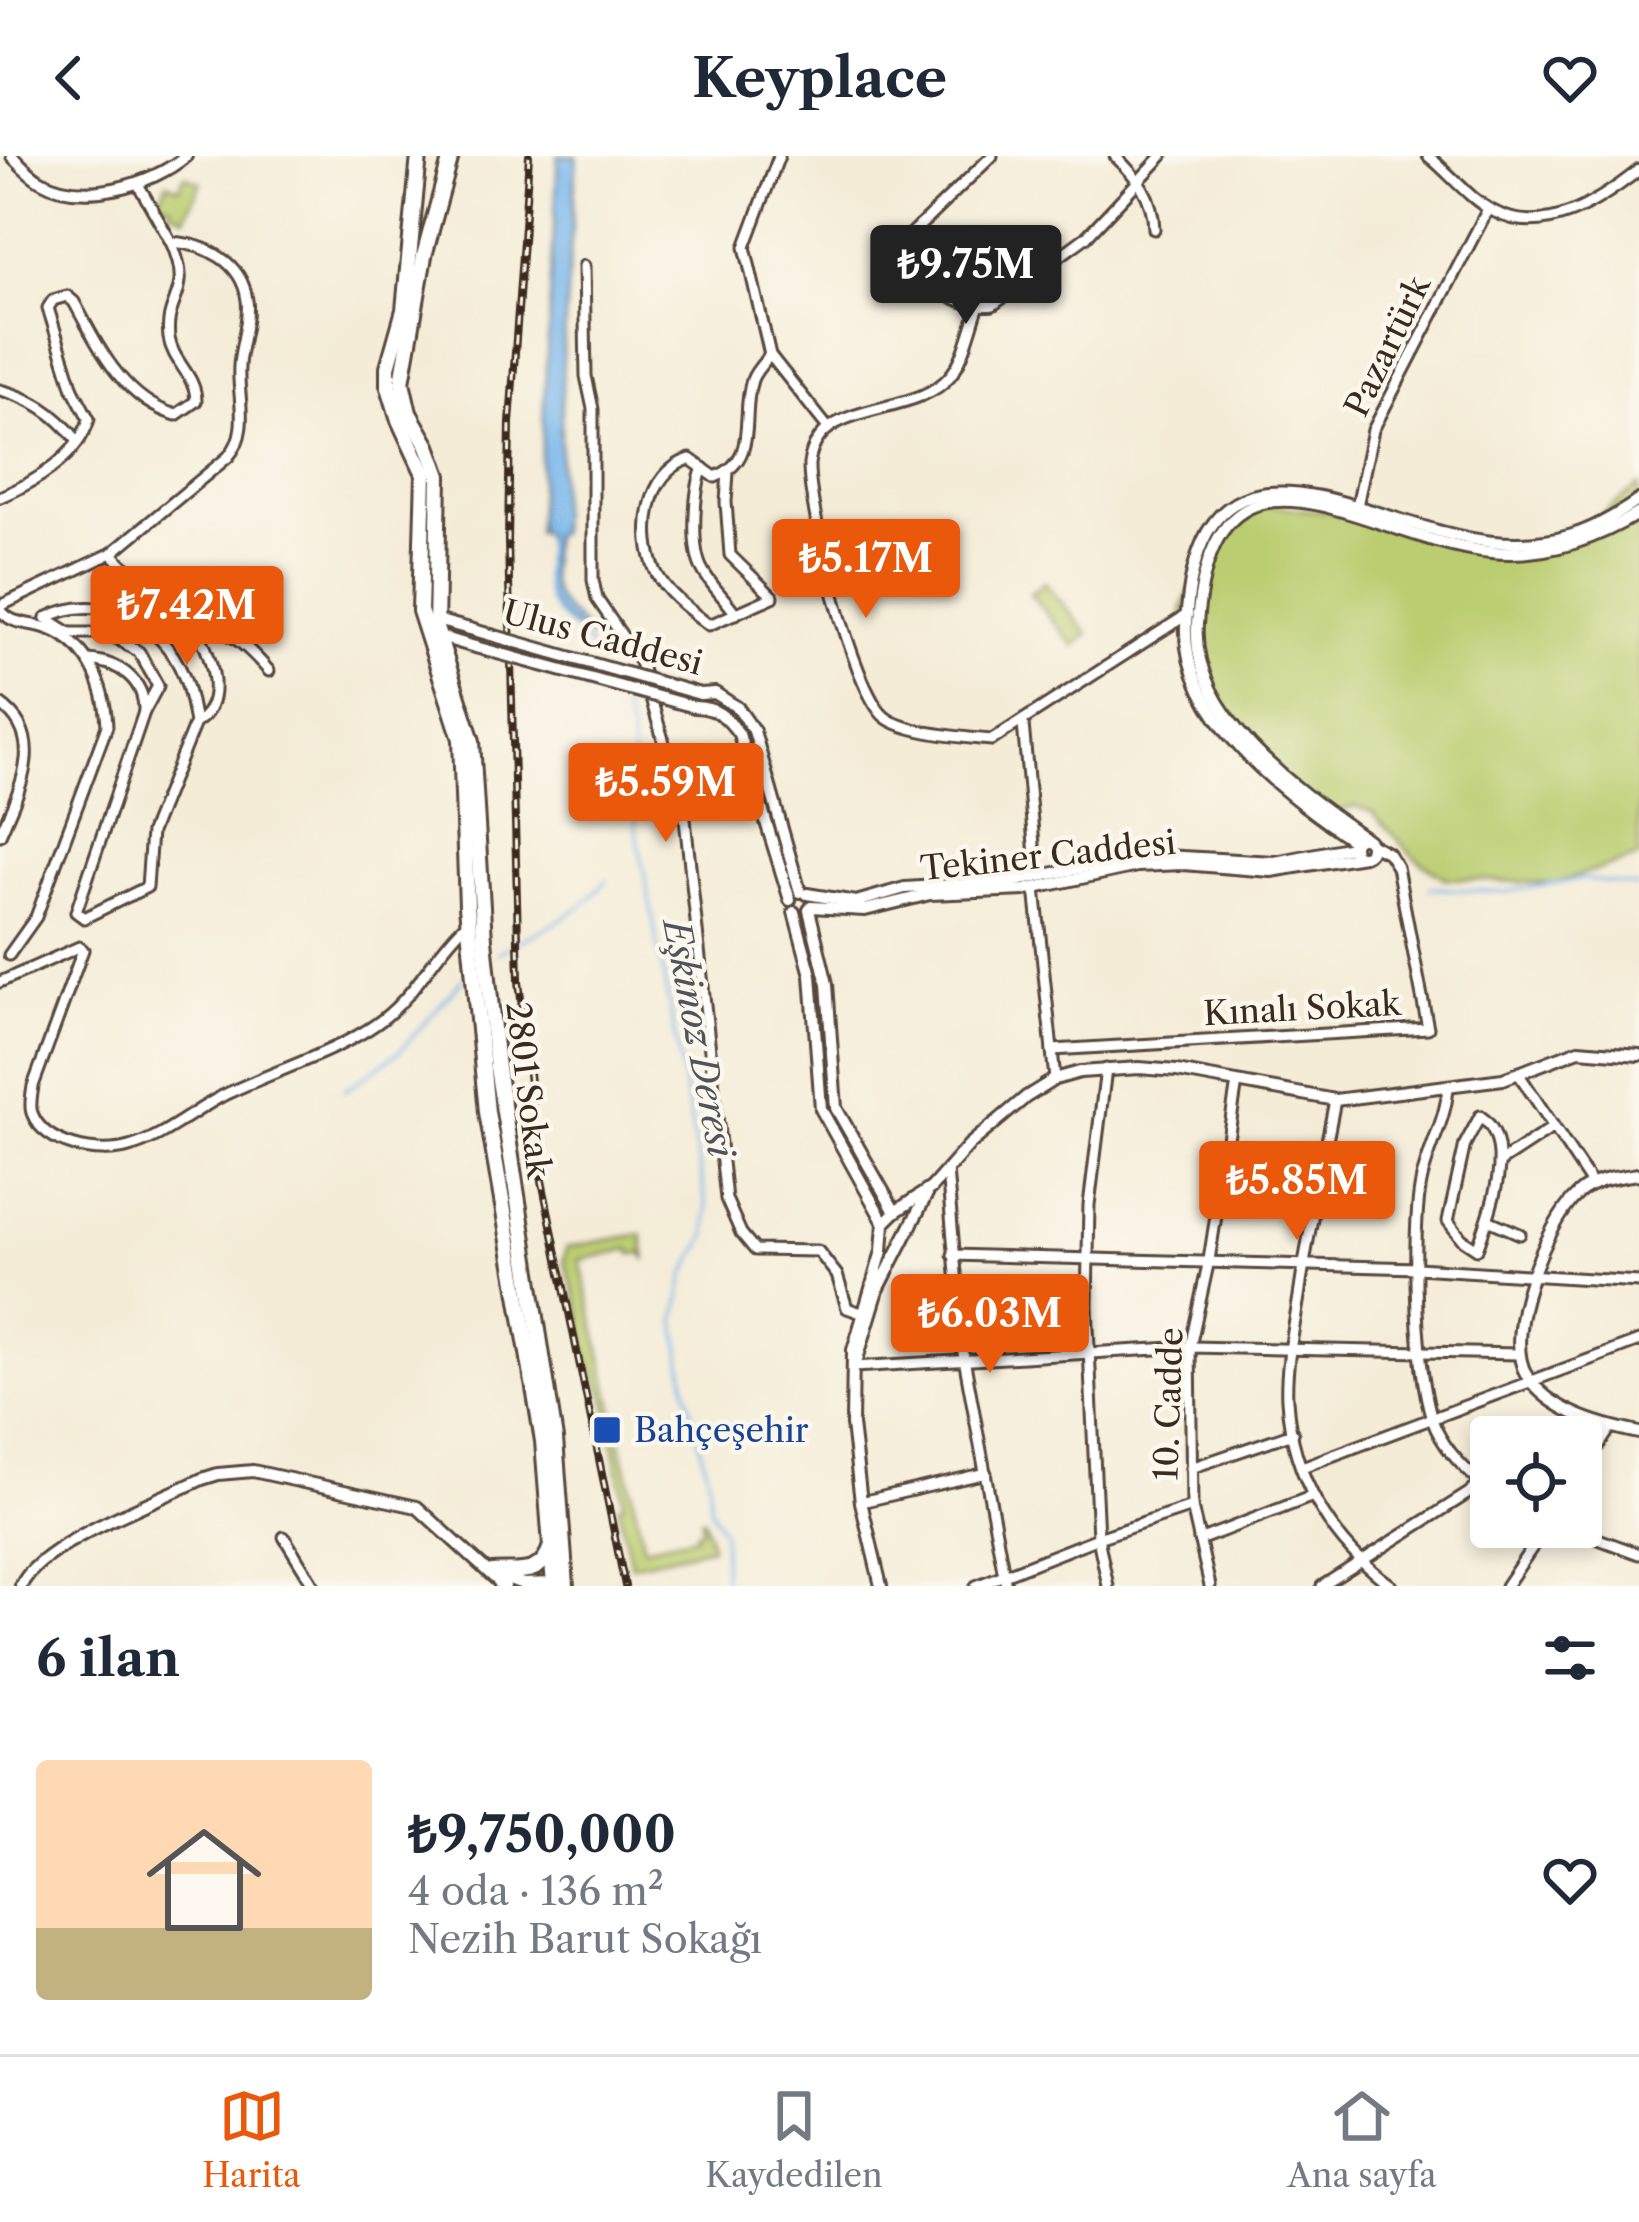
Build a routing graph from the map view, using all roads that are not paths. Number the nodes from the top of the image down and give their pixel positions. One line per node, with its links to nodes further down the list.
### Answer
1 (12, 156): 14 (street)
2 (186, 156): 14 (street)
3 (419, 156): 35 (main road)
4 (451, 156): 35 (main road)
5 (778, 156): 20 (street)
6 (992, 156): 19 (street)
7 (1115, 156): 13 (street)
8 (1162, 156): 13 (street)
9 (1428, 156): 11 (street)
10 (1450, 156): 11 (street)
11 (1446, 170): 15 (street)
12 (1639, 170): 15 (street)
13 (1141, 180): 16 (street); 19 (street)
14 (138, 184): 17 (street)
15 (1488, 209): 28 (street, Pazartürk)
16 (1154, 229)
17 (171, 242): 23 (street); 30 (street)
18 (584, 266): 80 (street)
19 (978, 308): 22 (street)
20 (770, 355): 22 (street); 25 (street)
21 (0, 390): 23 (street)
22 (828, 428): 43 (street)
23 (76, 439): 26 (street)
24 (703, 468): 25 (street); 33 (street); 33 (street)
25 (728, 472): 33 (street)
26 (0, 497)
27 (1639, 500): 28 (street)
28 (1352, 509): 29 (street); 32 (street)
29 (1639, 513)
30 (112, 553): 31 (street); 34 (street)
31 (0, 608): 37 (street)
32 (1193, 611): 43 (street); 44 (street); 46 (street)
33 (736, 614)
34 (192, 623): 39 (street); 42 (street)
35 (433, 625): 36 (street); 38 (main road, 2801 Sokak); 50 (main road, 2801 Sokak)
36 (469, 637): 38 (main road); 49 (street, Ulus Caddesi, bridge); 49 (street, Ulus Caddesi, bridge)
37 (88, 660): 41 (street); 51 (street)
38 (446, 663): 52 (main road, 2801 Sokak)
39 (269, 670)
40 (0, 704): 45 (street)
41 (144, 712): 42 (street); 42 (street)
42 (195, 723)
43 (1023, 724): 48 (street)
44 (1336, 829): 46 (street); 47 (street)
45 (0, 835)
46 (1361, 845): 47 (street, Tekiner Caddesi); 48 (street, Tekiner Caddesi); 54 (street, Kınalı Sokak)
47 (1333, 854): 48 (street, Tekiner Caddesi)
48 (1036, 882): 49 (street, Tekiner Caddesi); 54 (street)
49 (802, 902): 68 (street, Ulus Caddesi); 70 (street, Ulus Caddesi)
50 (468, 922): 52 (main road); 53 (street); 107 (main road, 2801 Sokak)
51 (9, 955)
52 (485, 957): 113 (main road, 2801 Sokak)
53 (0, 982)
54 (1052, 1050): 58 (street)
55 (1639, 1055): 57 (street)
56 (1106, 1069): 58 (street); 59 (street); 74 (street)
57 (1517, 1073): 60 (street); 62 (street)
58 (1055, 1079): 64 (street)
59 (1237, 1082): 61 (street); 75 (street, 10. Cadde)
60 (1448, 1086): 61 (street); 77 (street)
61 (1335, 1100): 76 (street)
62 (1552, 1128): 63 (street); 66 (street)
63 (1500, 1162): 69 (street); 69 (street)
64 (946, 1169): 67 (street); 73 (street)
65 (1639, 1174): 66 (street)
66 (1592, 1184): 78 (street)
67 (931, 1188): 68 (street); 71 (street)
68 (898, 1212): 70 (street); 71 (street, Ulus Caddesi)
69 (1488, 1220): 72 (street)
70 (884, 1226): 71 (street); 80 (street)
71 (908, 1231): 80 (street)
72 (1520, 1234)
73 (953, 1255): 74 (street); 87 (street)
74 (1089, 1258): 75 (street); 84 (street)
75 (1210, 1260): 76 (street); 82 (street, 10. Cadde)
76 (1303, 1266): 77 (street); 83 (street)
77 (1417, 1268): 78 (street); 85 (street)
78 (1534, 1276): 79 (street); 86 (street)
79 (1639, 1282)
80 (866, 1315): 88 (street)
81 (1639, 1341): 89 (street)
82 (1190, 1347): 83 (street); 84 (street); 96 (street, 10. Cadde)
83 (1292, 1348): 85 (street); 93 (street)
84 (1088, 1352): 87 (street); 104 (street)
85 (1422, 1354): 86 (street); 90 (street)
86 (1518, 1354): 89 (street)
87 (964, 1359): 88 (street); 98 (street)
88 (854, 1367): 101 (street)
89 (1529, 1379): 90 (street); 91 (street)
90 (1432, 1418): 95 (street); 97 (street)
91 (1611, 1426): 92 (street); 94 (street)
92 (1639, 1432)
93 (1293, 1433): 95 (street); 96 (street)
94 (1602, 1440)
95 (1302, 1467): 99 (street)
96 (1191, 1468): 102 (street, 10. Cadde)
97 (1470, 1470)
98 (986, 1473): 101 (street); 112 (street)
99 (1313, 1496): 105 (street); 110 (street)
100 (1470, 1497): 110 (street)
101 (861, 1502): 116 (street)
102 (1192, 1507): 104 (street); 105 (street, 10. Cadde)
103 (284, 1537): 115 (street)
104 (1098, 1538): 112 (street); 118 (street)
105 (1199, 1540): 119 (street, 10. Cadde)
106 (1602, 1540): 109 (street)
107 (552, 1541): 111 (main road); 113 (main road, 2801 Sokak)
108 (1532, 1548): 122 (street)
109 (1639, 1553)
110 (1359, 1562): 120 (street); 121 (street)
111 (497, 1580): 113 (street); 114 (street)
112 (1006, 1580): 117 (street)
113 (560, 1585)
114 (21, 1586)
115 (314, 1586)
116 (881, 1586)
117 (976, 1586)
118 (1108, 1586)
119 (1210, 1586)
120 (1322, 1586)
121 (1392, 1586)
122 (1506, 1586)

